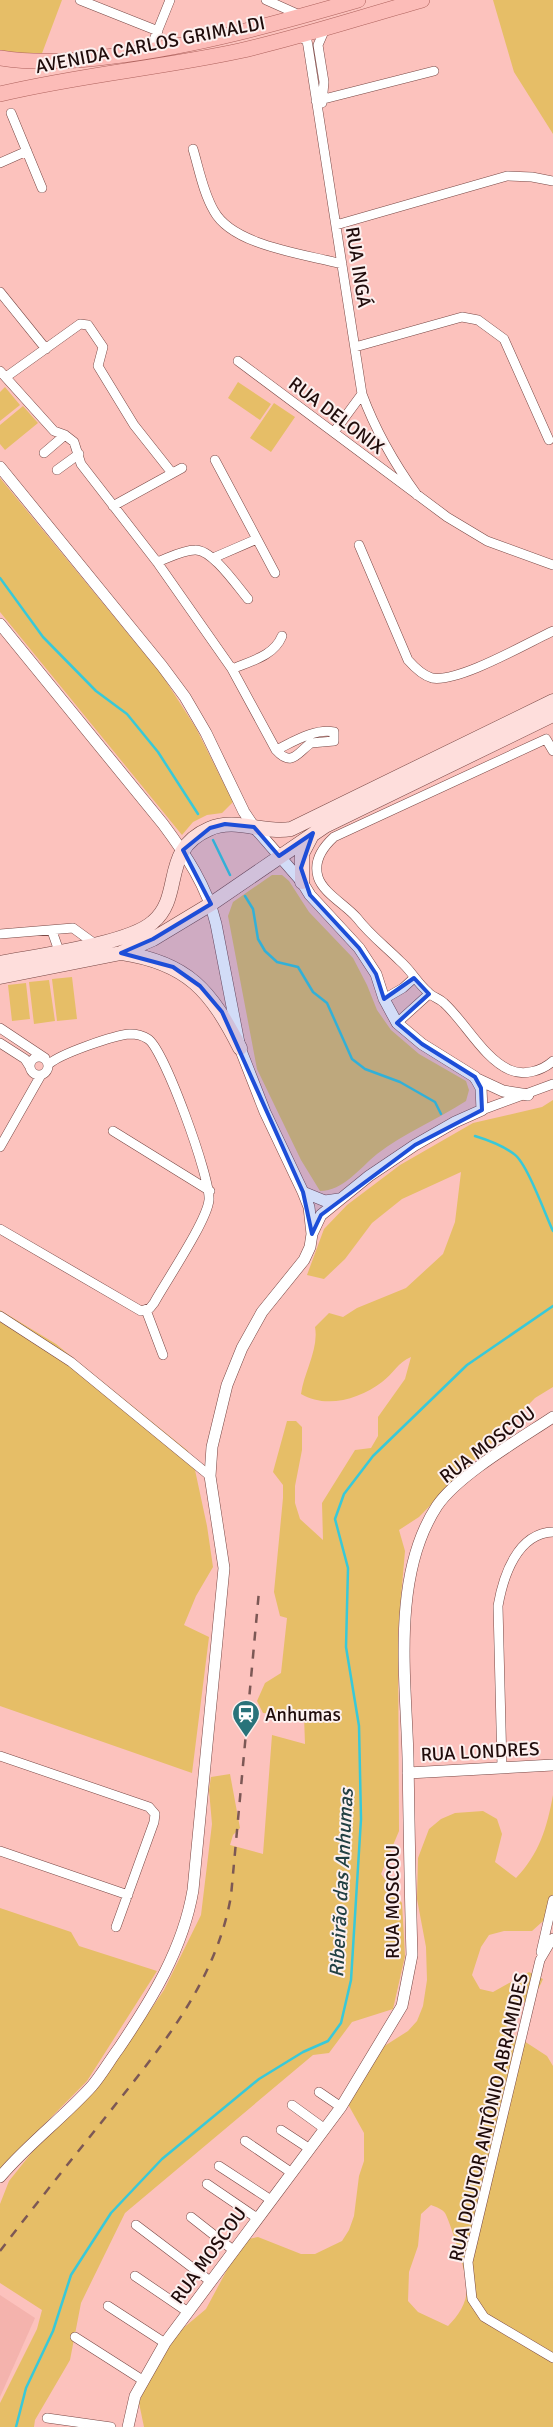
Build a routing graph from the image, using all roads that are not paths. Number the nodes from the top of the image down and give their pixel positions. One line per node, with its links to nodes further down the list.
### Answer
1 (80, 0): 10 (street)
2 (170, 0): 10 (street)
3 (266, 0): 7 (street)
4 (358, 0): 7 (main road, AVENIDA CARLOS GRIMALDI)
5 (383, 0): 8 (main road)
6 (422, 0): 8 (main road, AVENIDA CARLOS GRIMALDI)
7 (298, 10): 11 (main road); 12 (main road, AVENIDA CARLOS GRIMALDI)
8 (345, 21): 9 (main road, AVENIDA CARLOS GRIMALDI)
9 (326, 27): 11 (main road, AVENIDA CARLOS GRIMALDI); 16 (street)
10 (158, 30): 12 (street)
11 (297, 35): 15 (main road, AVENIDA CARLOS GRIMALDI); 16 (street)
12 (149, 52): 13 (main road, AVENIDA CARLOS GRIMALDI)
13 (0, 58)
14 (434, 71): 16 (street)
15 (0, 94)
16 (319, 100): 23 (street, RUA INGÁ)
17 (11, 113): 19 (street)
18 (194, 149): 24 (street)
19 (27, 151): 20 (street); 22 (street)
20 (0, 163)
21 (553, 181): 23 (street)
22 (42, 188)
23 (336, 225): 24 (street, RUA INGÁ)
24 (342, 264): 26 (street, RUA INGÁ)
25 (0, 292): 27 (street)
26 (355, 347): 30 (street, RUA INGÁ); 33 (street)
27 (46, 349): 29 (street); 40 (street)
28 (238, 361): 31 (street, RUA DELONIX)
29 (3, 374): 32 (street)
30 (362, 394): 31 (street); 41 (street, RUA INGÁ)
31 (334, 432): 41 (street, RUA DELONIX)
32 (65, 435): 34 (street); 35 (street)
33 (549, 440)
34 (44, 453)
35 (79, 454): 39 (street); 42 (street)
36 (215, 460): 43 (street)
37 (0, 467): 60 (street)
38 (182, 468): 40 (street)
39 (57, 470)
40 (172, 473): 42 (street)
41 (417, 495): 47 (street, RUA DELONIX)
42 (113, 506): 46 (street)
43 (257, 539): 45 (street); 48 (street)
44 (358, 545): 51 (street)
45 (213, 558): 46 (street); 49 (street)
46 (157, 562): 53 (street)
47 (553, 565)
48 (275, 573)
49 (248, 599)
50 (0, 624): 62 (street)
51 (553, 631)
52 (282, 636): 53 (street)
53 (232, 669): 58 (street)
54 (553, 701): 60 (main road)
55 (553, 715): 56 (main road)
56 (537, 722): 57 (street); 61 (main road)
57 (546, 739): 59 (street); 73 (street)
58 (276, 750): 58 (street)
59 (553, 751)
60 (254, 827): 62 (main road); 63 (street)
61 (313, 833): 63 (main road); 64 (main road)
62 (183, 850): 65 (street); 68 (main road)
63 (279, 856): 64 (street); 65 (main road)
64 (302, 882): 75 (street)
65 (211, 904): 70 (main road); 79 (street)
66 (52, 931): 67 (street); 68 (street); 69 (street)
67 (0, 934)
68 (95, 944): 69 (main road)
69 (59, 951): 71 (main road)
70 (121, 953): 72 (main road); 79 (main road)
71 (0, 962)
72 (0, 977)
73 (414, 978): 74 (street); 75 (street)
74 (429, 994): 76 (street); 81 (street)
75 (384, 999): 76 (street)
76 (397, 1022): 84 (street)
77 (0, 1028): 80 (street)
78 (0, 1043): 82 (street)
79 (240, 1048): 91 (street)
80 (47, 1061): 82 (street); 83 (street); 90 (street)
81 (553, 1061)
82 (30, 1067): 83 (street)
83 (41, 1076): 89 (street)
84 (475, 1077): 86 (street); 87 (street)
85 (553, 1084): 86 (street)
86 (528, 1095): 87 (street)
87 (482, 1110): 92 (street)
88 (114, 1131): 90 (street)
89 (0, 1147)
90 (210, 1191): 95 (street)
91 (303, 1192): 92 (street); 94 (street)
92 (339, 1199): 94 (street)
93 (0, 1229): 95 (street)
94 (312, 1234): 99 (street)
95 (146, 1310): 97 (street)
96 (0, 1316): 99 (street)
97 (163, 1355)
98 (553, 1417): 104 (street, RUA MOSCOU)
99 (210, 1476): 120 (street)
100 (553, 1532): 103 (street)
101 (0, 1756): 106 (street)
102 (553, 1765): 103 (street, RUA LONDRES)
103 (502, 1767): 104 (street, RUA LONDRES)
104 (408, 1773): 113 (street, RUA MOSCOU)
105 (0, 1852): 106 (street)
106 (128, 1894): 108 (street)
107 (553, 1900): 110 (street, RUA DOUTOR ANTÔNIO ABRAMIDES)
108 (116, 1927)
109 (553, 1938): 110 (street, RUA DOUTOR ANTÔNIO ABRAMIDES)
110 (540, 1960): 133 (street, RUA DOUTOR ANTÔNIO ABRAMIDES)
111 (319, 2092): 113 (street)
112 (292, 2105): 114 (street)
113 (341, 2107): 114 (street, RUA MOSCOU)
114 (325, 2129): 117 (street, RUA MOSCOU)
115 (281, 2130): 117 (street)
116 (245, 2141): 119 (street)
117 (310, 2149): 119 (street, RUA MOSCOU)
118 (219, 2166): 122 (street)
119 (292, 2173): 122 (street, RUA MOSCOU)
120 (0, 2177)
121 (207, 2184): 124 (street)
122 (271, 2200): 124 (street, RUA MOSCOU)
123 (190, 2217): 126 (street)
124 (257, 2218): 126 (street, RUA MOSCOU)
125 (136, 2225): 128 (street)
126 (233, 2250): 128 (street, RUA MOSCOU)
127 (134, 2276): 130 (street)
128 (210, 2281): 130 (street, RUA MOSCOU)
129 (108, 2306): 132 (street)
130 (188, 2312): 132 (street, RUA MOSCOU)
131 (75, 2337): 134 (street)
132 (165, 2344): 134 (street, RUA MOSCOU)
133 (553, 2358)
134 (144, 2381): 137 (street, RUA MOSCOU)
135 (46, 2418): 136 (street)
136 (111, 2427)
137 (128, 2427)

